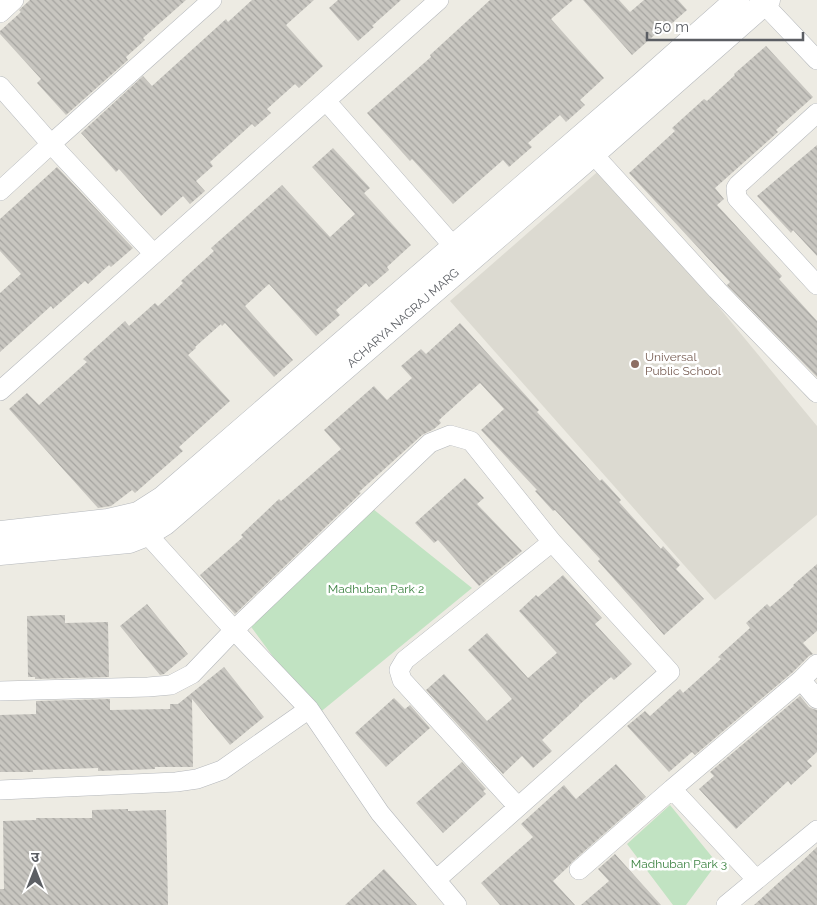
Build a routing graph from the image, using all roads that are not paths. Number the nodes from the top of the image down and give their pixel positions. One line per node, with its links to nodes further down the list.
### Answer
1 (14, 0): 6 (street)
2 (212, 0): 11 (street)
3 (439, 0): 9 (street)
4 (737, 0): 15 (street, ACHARYA NAGRAJ MARG)
5 (764, 1): 7 (street); 12 (street, ACHARYA NAGRAJ MARG)
6 (0, 13)
7 (817, 60)
8 (0, 86): 11 (street)
9 (326, 101): 14 (street); 15 (street)
10 (817, 113): 16 (street)
11 (51, 144): 13 (street); 14 (street)
12 (593, 154): 15 (street, ACHARYA NAGRAJ MARG); 18 (street)
13 (0, 191)
14 (154, 254): 17 (street)
15 (460, 254): 19 (street, ACHARYA NAGRAJ MARG)
16 (817, 285)
17 (0, 391)
18 (817, 393)
19 (143, 524): 20 (street, ACHARYA NAGRAJ MARG); 22 (street, ACHARYA NAGRAJ MARG); 23 (street)
20 (0, 533)
21 (552, 542): 23 (street); 31 (street); 31 (street)
22 (0, 554)
23 (234, 630): 26 (street); 28 (street)
24 (817, 664): 25 (street)
25 (800, 680): 27 (street); 29 (street)
26 (0, 691)
27 (817, 699)
28 (309, 708): 30 (street); 35 (street)
29 (672, 789): 33 (street); 34 (street)
30 (0, 790)
31 (518, 807): 35 (street)
32 (817, 830): 34 (street)
33 (579, 870)
34 (756, 879): 37 (street)
35 (436, 880): 36 (street)
36 (456, 905)
37 (726, 905)

